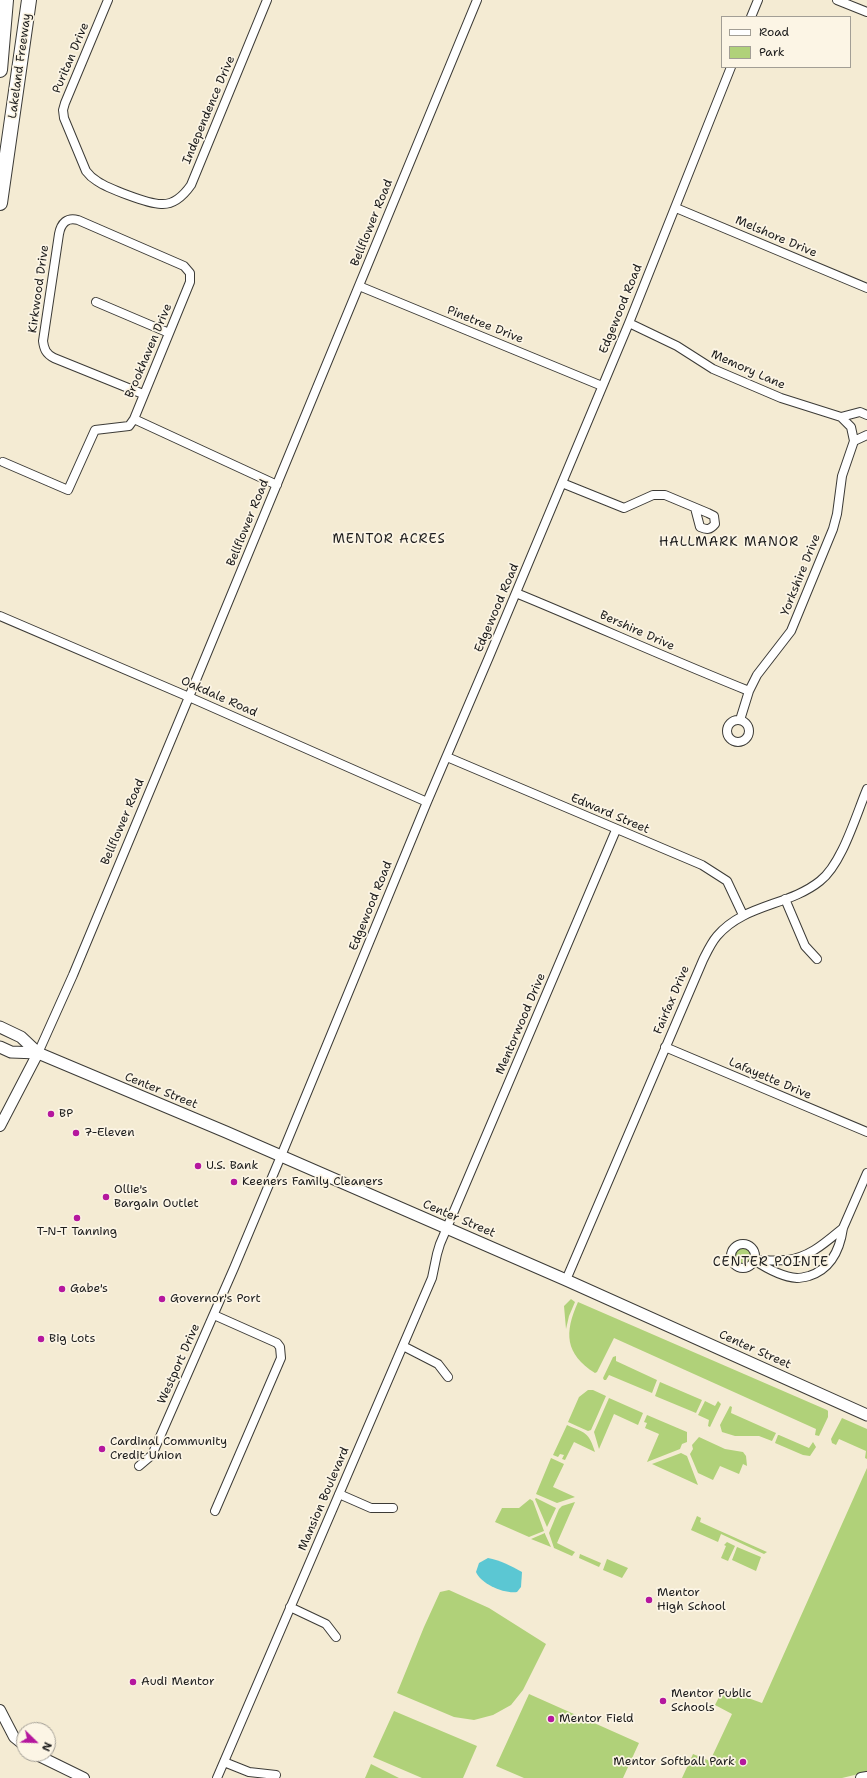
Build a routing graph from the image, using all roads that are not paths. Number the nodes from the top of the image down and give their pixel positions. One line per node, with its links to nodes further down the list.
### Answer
1 (6, 0): 11 (highway, Lakeland Freeway)
2 (30, 0): 13 (highway, Lakeland Freeway)
3 (108, 0): 12 (street, Puritan Drive)
4 (267, 0): 12 (street, Independence Drive)
5 (477, 0): 16 (street, Bellflower Road)
6 (758, 0): 9 (street)
7 (837, 0): 8 (street)
8 (867, 12)
9 (751, 16)
10 (731, 68): 14 (street, Edgewood Road)
11 (0, 70)
12 (149, 202)
13 (0, 203)
14 (676, 208): 17 (street, Melshore Drive); 19 (street, Edgewood Road)
15 (66, 220): 20 (street, Brookhaven Drive); 22 (street, Kirkwood Drive)
16 (359, 286): 21 (street, Pinetree Drive); 30 (street, Bellflower Road)
17 (867, 288)
18 (96, 302): 20 (street)
19 (629, 323): 21 (street, Edgewood Road); 24 (street, Memory Lane)
20 (169, 333): 22 (street, Brookhaven Drive)
21 (602, 386): 29 (street, Edgewood Road)
22 (143, 394): 25 (street, Brookhaven Drive)
23 (867, 415): 24 (street)
24 (841, 417): 27 (street, Memory Lane)
25 (134, 419): 28 (street); 30 (street)
26 (867, 435): 27 (street)
27 (854, 441): 34 (street, Yorkshire Drive)
28 (3, 462)
29 (562, 483): 31 (street); 32 (street, Edgewood Road)
30 (277, 485): 35 (street, Bellflower Road)
31 (695, 508)
32 (516, 593): 34 (street, Bershire Drive); 37 (street, Edgewood Road)
33 (0, 616): 35 (street, Oakdale Road)
34 (749, 691): 36 (street, Yorkshire Drive)
35 (189, 696): 39 (street, Oakdale Road); 47 (street, Bellflower Road)
36 (740, 720)
37 (447, 758): 39 (street, Edgewood Road); 40 (street, Edward Street)
38 (867, 789): 41 (street, Fairfax Drive)
39 (427, 802): 50 (street, Edgewood Road)
40 (616, 830): 42 (street, Edward Street); 52 (street, Mentorwood Drive)
41 (785, 899): 42 (street, Fairfax Drive); 43 (street)
42 (743, 915): 46 (street, Fairfax Drive)
43 (817, 958)
44 (0, 1027): 47 (main road, Center Street)
45 (0, 1047): 47 (main road, Center Street)
46 (665, 1047): 49 (street, Lafayette Drive); 54 (street, Fairfax Drive)
47 (38, 1053): 48 (street); 50 (main road, Center Street)
48 (0, 1126)
49 (867, 1132)
50 (281, 1156): 52 (main road, Center Street); 55 (street, Westport Drive)
51 (867, 1173): 53 (street)
52 (447, 1228): 54 (main road, Center Street); 56 (street, Mansion Boulevard)
53 (843, 1228): 53 (street)
54 (566, 1280): 58 (main road, Center Street)
55 (214, 1315): 59 (street, Westport Drive); 62 (street)
56 (403, 1346): 57 (street); 60 (street, Mansion Boulevard)
57 (448, 1377)
58 (867, 1415)
59 (139, 1466)
60 (339, 1494): 61 (street); 63 (street, Mansion Boulevard)
61 (393, 1508)
62 (215, 1511)
63 (290, 1607): 64 (street); 68 (street, Mansion Boulevard)
64 (336, 1637)
65 (0, 1710): 66 (street)
66 (16, 1739)
67 (51, 1762): 71 (street)
68 (224, 1762): 69 (street); 72 (street, Mansion Boulevard)
69 (276, 1775)
70 (867, 1777): 73 (street)
71 (84, 1778)
72 (217, 1778)
73 (860, 1778)

